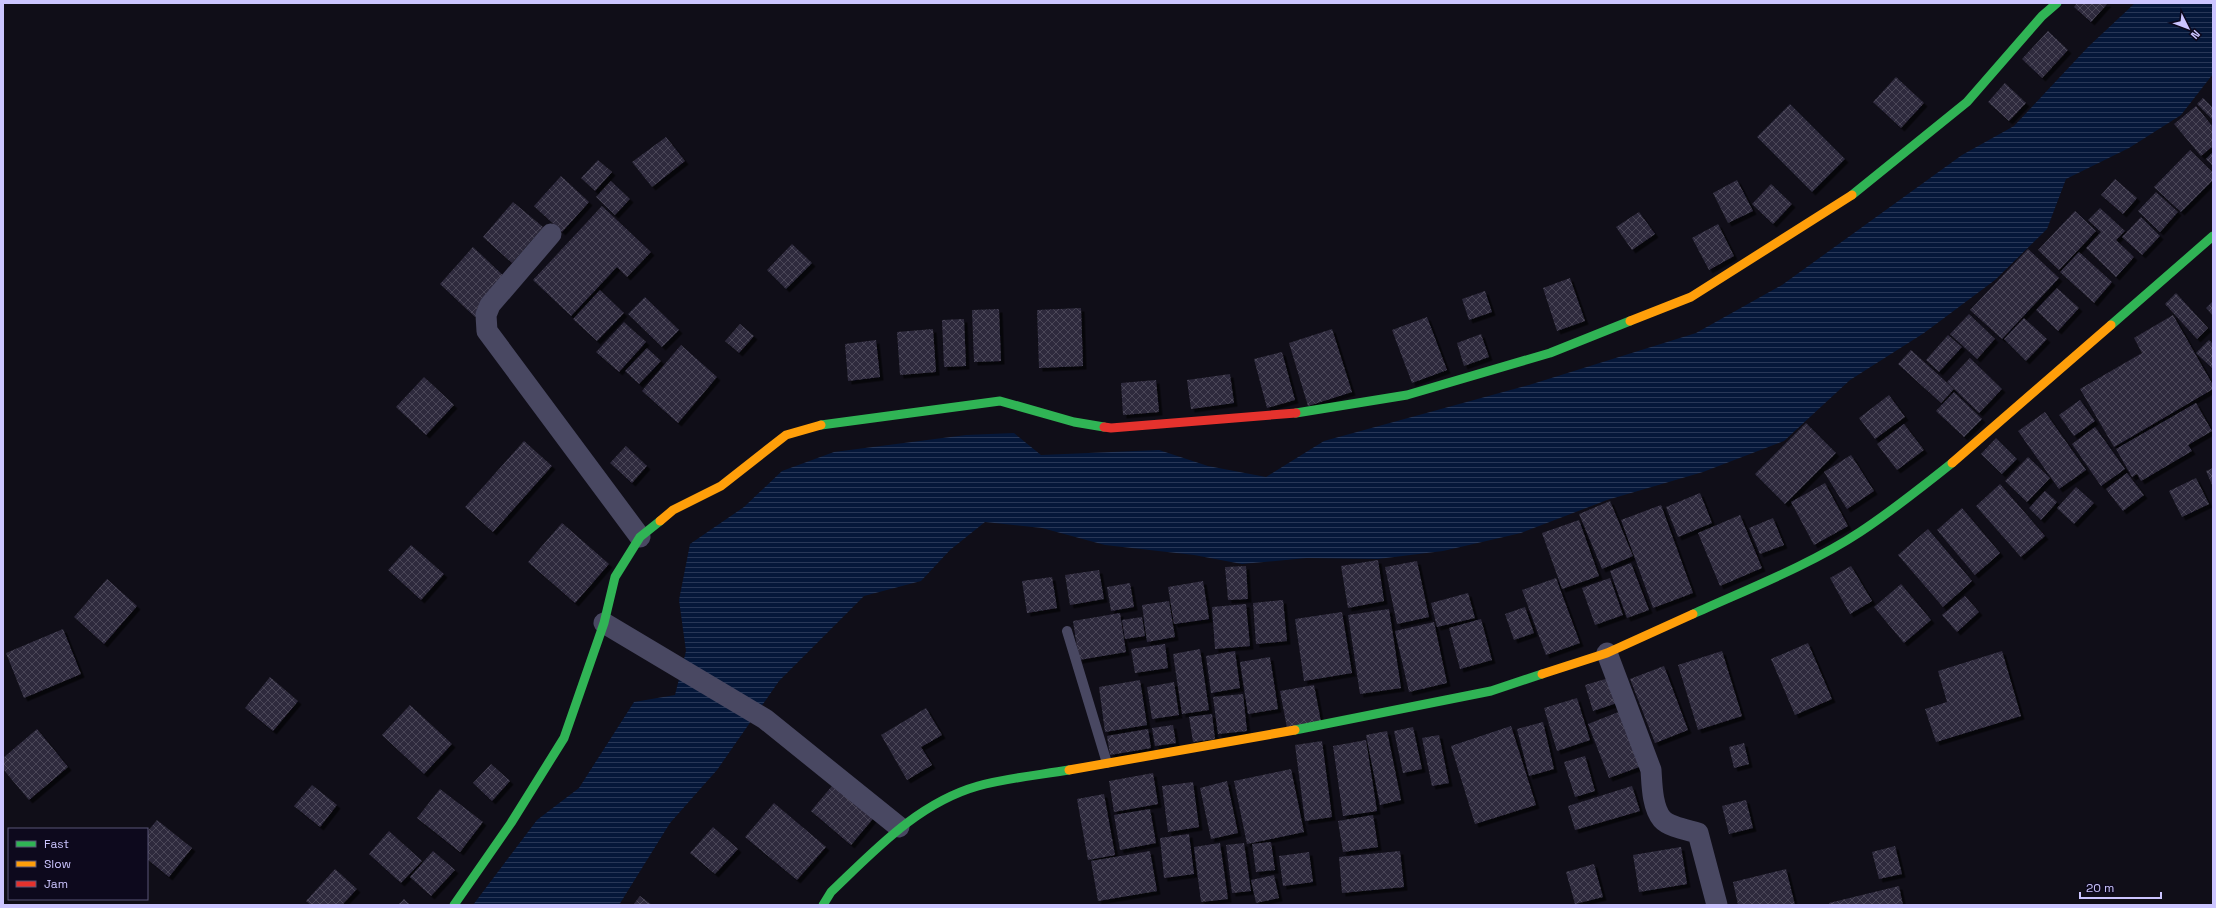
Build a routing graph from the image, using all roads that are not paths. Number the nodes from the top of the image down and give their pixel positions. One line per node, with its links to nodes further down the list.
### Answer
1 (2057, 3): 4 (street)
2 (551, 234): 4 (street)
3 (2213, 236): 7 (street)
4 (640, 537): 5 (street)
5 (612, 628): 9 (street); 10 (street)
6 (1067, 631): 8 (lane)
7 (1607, 653): 8 (street); 12 (street)
8 (1107, 763): 9 (street)
9 (899, 827): 11 (street)
10 (454, 905)
11 (823, 905)
12 (1717, 905)

